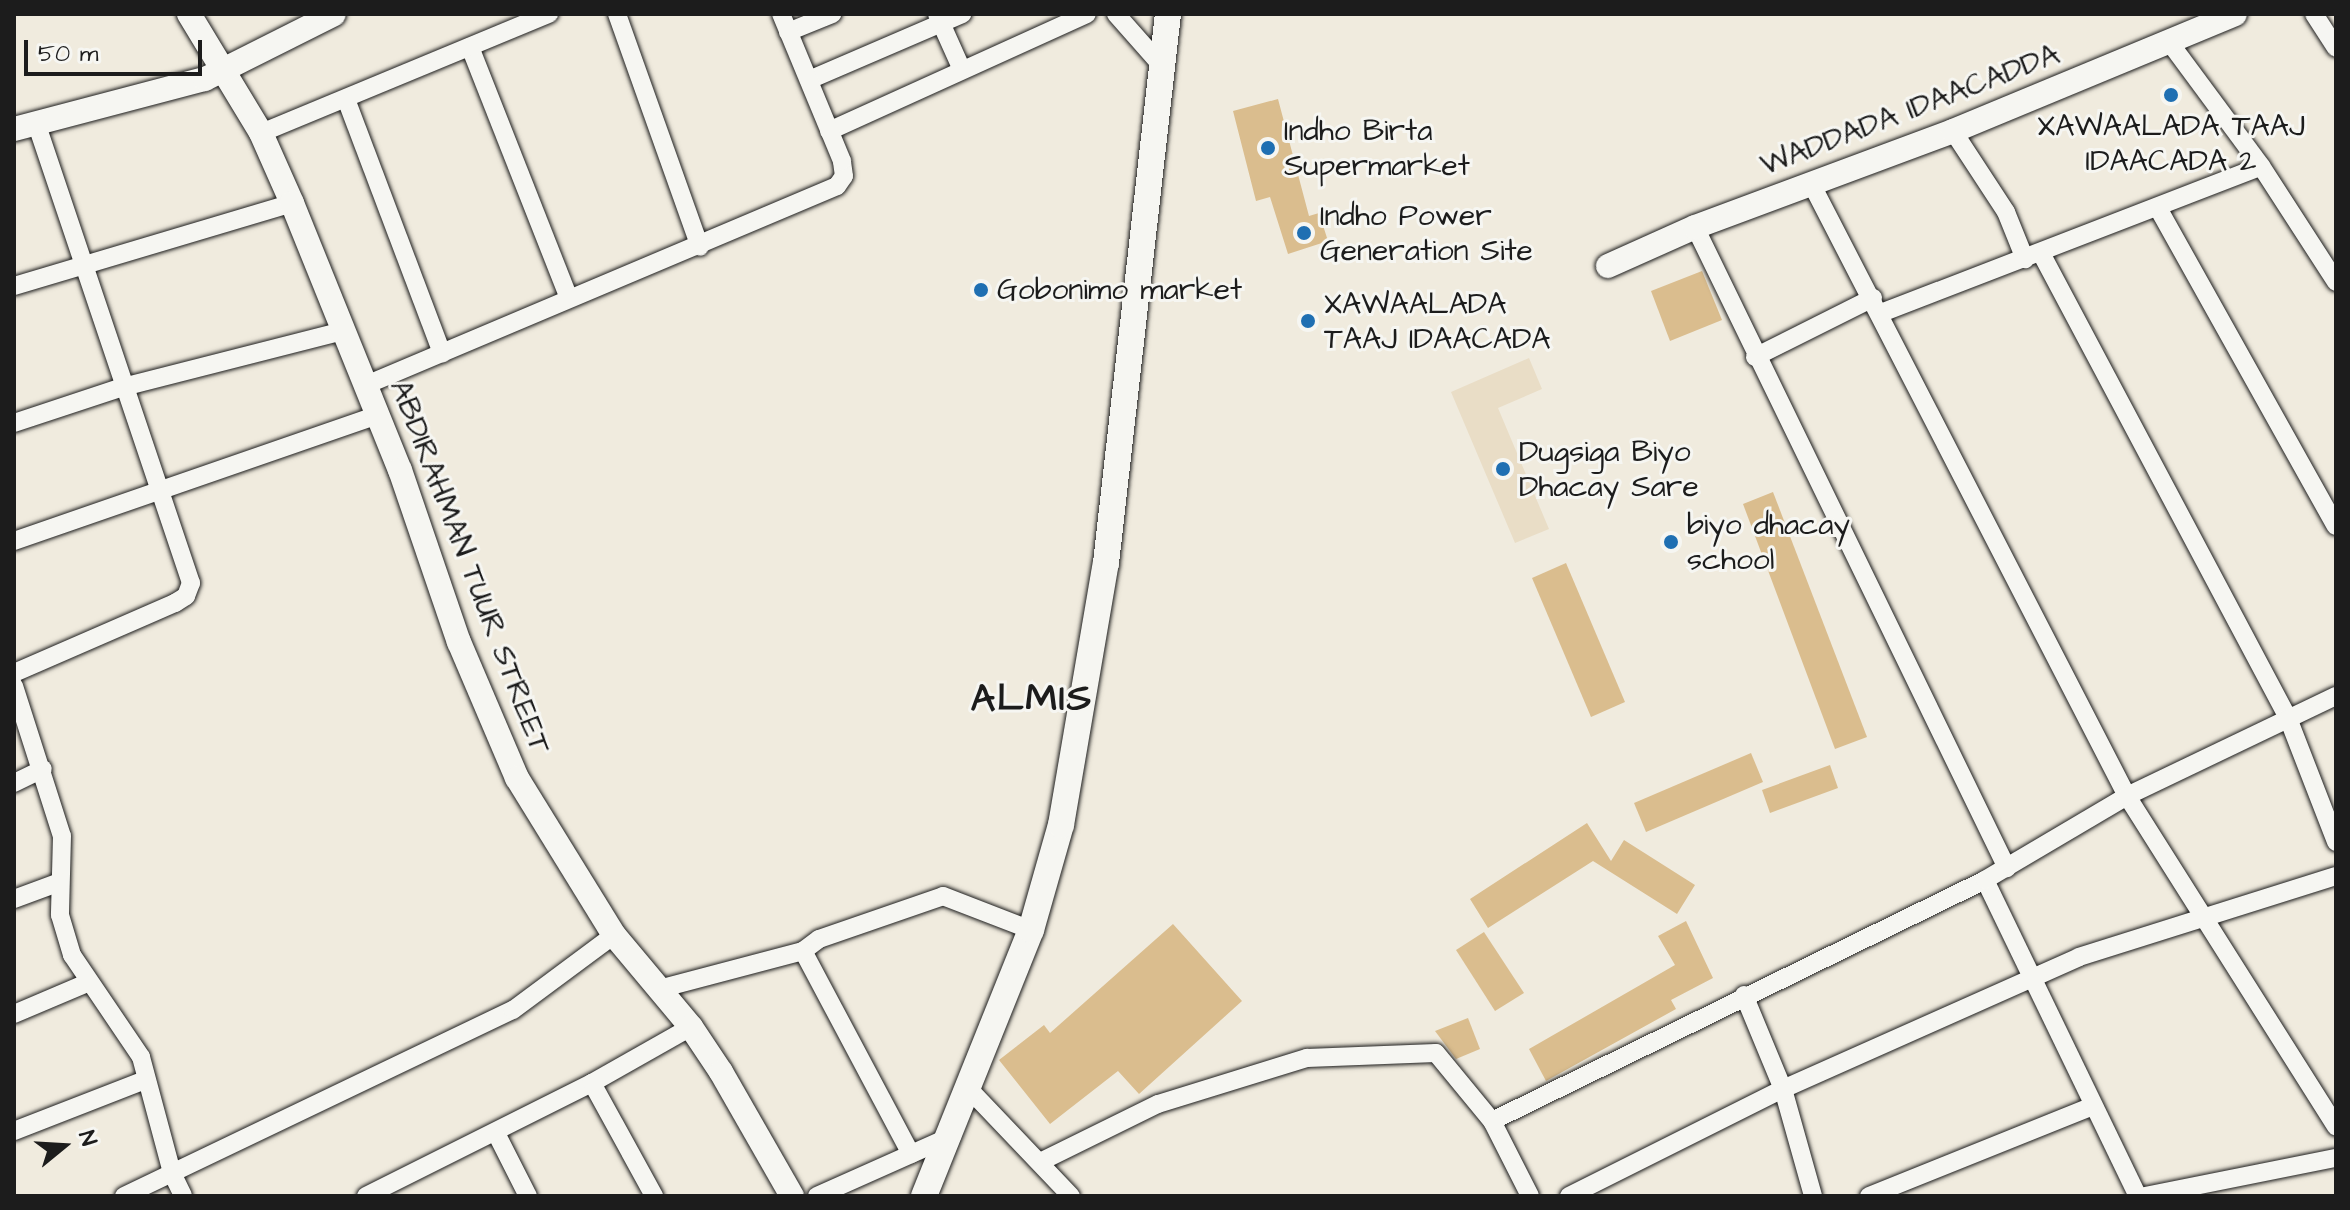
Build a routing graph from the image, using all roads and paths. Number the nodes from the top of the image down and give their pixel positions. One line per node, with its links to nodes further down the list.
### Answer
1 (189, 14): 18 (street, ABDIRAHMAN TUUR STREET)
2 (549, 14): 15 (street)
3 (617, 14): 31 (street)
4 (832, 14): 13 (street)
5 (962, 14): 12 (street)
6 (1087, 14): 19 (street)
7 (1116, 14): 17 (street)
8 (1168, 14): 17 (main road)
9 (2235, 14): 14 (street, WADDADA IDAACADDA)
10 (2314, 14): 16 (street)
11 (325, 16): 18 (street)
12 (939, 18): 19 (street); 20 (street)
13 (784, 23): 20 (street)
14 (2170, 43): 24 (street, WADDADA IDAACADDA); 26 (street)
15 (470, 47): 21 (street); 37 (street)
16 (2336, 48)
17 (1162, 66): 63 (main road)
18 (226, 69): 22 (street); 25 (street, ABDIRAHMAN TUUR STREET)
19 (962, 70): 23 (street)
20 (809, 80): 23 (street)
21 (346, 99): 25 (street); 40 (street)
22 (25, 126): 33 (street)
23 (829, 131): 31 (street)
24 (1953, 131): 27 (street, WADDADA IDAACADDA); 32 (street)
25 (261, 133): 28 (street, ABDIRAHMAN TUUR STREET)
26 (2261, 166): 29 (street); 35 (street)
27 (1811, 183): 30 (street, WADDADA IDAACADDA); 38 (street)
28 (292, 203): 33 (street); 39 (street, ABDIRAHMAN TUUR STREET)
29 (2158, 208): 32 (street); 47 (street)
30 (1695, 227): 34 (street, WADDADA IDAACADDA); 41 (street)
31 (700, 247): 37 (street)
32 (2033, 256): 38 (street); 52 (street)
33 (84, 266): 36 (street); 43 (street)
34 (1608, 266)
35 (2336, 282)
36 (14, 286)
37 (569, 298): 40 (street)
38 (1877, 305): 41 (street); 55 (street)
39 (342, 331): 42 (street, ABDIRAHMAN TUUR STREET); 43 (street)
40 (442, 353): 42 (street)
41 (1755, 357): 57 (street)
42 (366, 385): 44 (street, ABDIRAHMAN TUUR STREET)
43 (123, 387): 45 (street); 46 (street)
44 (378, 415): 46 (street); 64 (street, ABDIRAHMAN TUUR STREET)
45 (14, 423)
46 (158, 492): 48 (street); 49 (street)
47 (2336, 526)
48 (14, 541)
49 (14, 673)
50 (14, 686): 53 (street)
51 (2336, 696): 52 (street)
52 (2288, 718): 55 (street); 56 (street)
53 (43, 769): 54 (street); 60 (street)
54 (14, 783)
55 (2127, 796): 57 (street); 62 (street)
56 (2336, 842)
57 (2007, 868): 59 (street)
58 (2336, 876): 62 (street)
59 (1985, 880): 66 (street); 69 (street)
60 (60, 882): 61 (street); 67 (street)
61 (14, 899)
62 (2202, 918): 66 (street); 78 (street)
63 (1031, 930): 65 (street); 74 (main road)
64 (614, 935): 68 (street, ABDIRAHMAN TUUR STREET); 85 (street)
65 (803, 951): 68 (street); 82 (street)
66 (2030, 979): 75 (street); 76 (street)
67 (87, 983): 70 (street); 72 (street)
68 (659, 989): 71 (street, ABDIRAHMAN TUUR STREET)
69 (1744, 995): 75 (street); 77 (street)
70 (14, 1014)
71 (691, 1027): 73 (street); 91 (street, ABDIRAHMAN TUUR STREET)
72 (145, 1080): 79 (street); 85 (street)
73 (592, 1083): 80 (street); 90 (street)
74 (968, 1088): 81 (main road); 84 (street)
75 (1783, 1089): 96 (street); 97 (street)
76 (2093, 1106): 98 (street); 99 (street)
77 (1492, 1121): 84 (street); 95 (street)
78 (2336, 1127)
79 (14, 1131)
80 (496, 1133): 86 (street); 89 (street)
81 (952, 1136): 82 (street); 93 (main road)
82 (911, 1154): 92 (street)
83 (2336, 1158): 100 (street)
84 (1042, 1161): 94 (street)
85 (172, 1173): 87 (street); 88 (street)
86 (377, 1194)
87 (124, 1196)
88 (183, 1196)
89 (528, 1196)
90 (654, 1196)
91 (792, 1196)
92 (817, 1196)
93 (924, 1196)
94 (1071, 1196)
95 (1530, 1196)
96 (1569, 1196)
97 (1813, 1196)
98 (1869, 1196)
99 (2138, 1196)
100 (2145, 1196)

